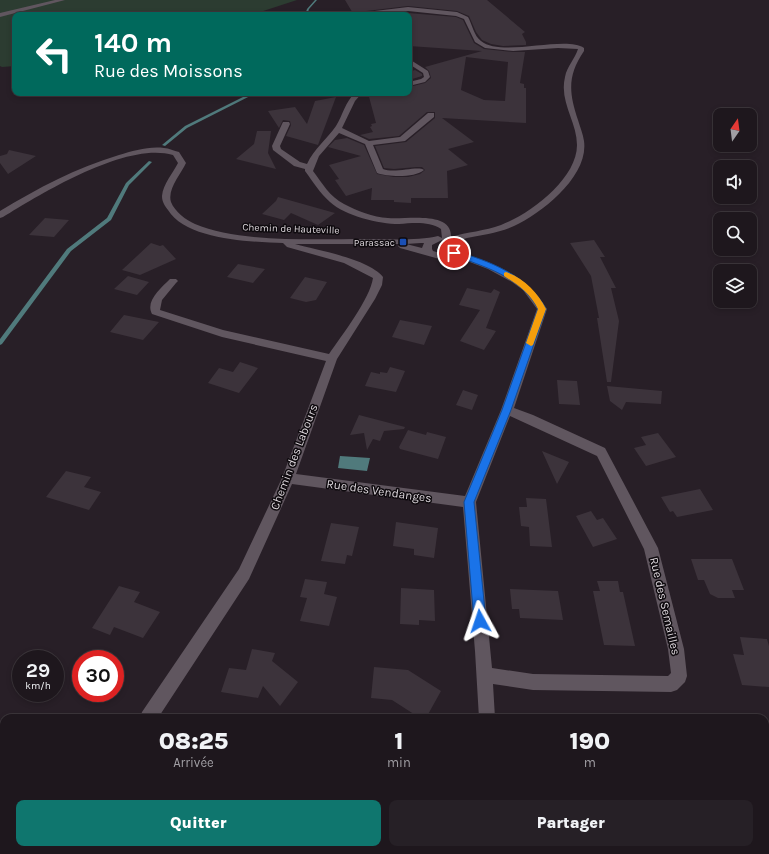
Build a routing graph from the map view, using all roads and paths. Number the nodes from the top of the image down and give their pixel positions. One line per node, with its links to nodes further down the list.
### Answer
1 (62, 0): 4 (street)
2 (411, 0): 3 (street)
3 (408, 9): 6 (street); 19 (street)
4 (12, 12)
5 (12, 12): 7 (street)
6 (383, 12)
7 (0, 15)
8 (412, 63): 9 (street)
9 (412, 83)
10 (355, 96): 13 (street)
11 (431, 115): 14 (street)
12 (286, 124): 15 (street)
13 (337, 129): 14 (street); 15 (street)
14 (368, 143): 16 (street)
15 (309, 167): 19 (street)
16 (420, 170)
17 (0, 215): 20 (street, Chemin de Hauteville)
18 (434, 240): 19 (street, Chemin de Hauteville); 21 (street, Chemin de Hauteville); 22 (street)
19 (448, 240): 23 (street)
20 (286, 241): 21 (street, Chemin de Hauteville); 25 (street, Chemin des Labours)
21 (385, 242): 22 (street, Chemin de Hauteville)
22 (429, 252): 23 (street, Chemin de Hauteville)
23 (454, 253): 26 (street)
24 (173, 281): 25 (street)
25 (332, 359): 27 (street, Chemin des Labours)
26 (506, 410): 28 (street); 29 (street, Rue des Semailles)
27 (288, 478): 28 (street, Rue des Vendanges); 30 (street, Chemin des Labours)
28 (469, 502): 29 (street)
29 (484, 675): 31 (street)
30 (151, 714)
31 (487, 714)

